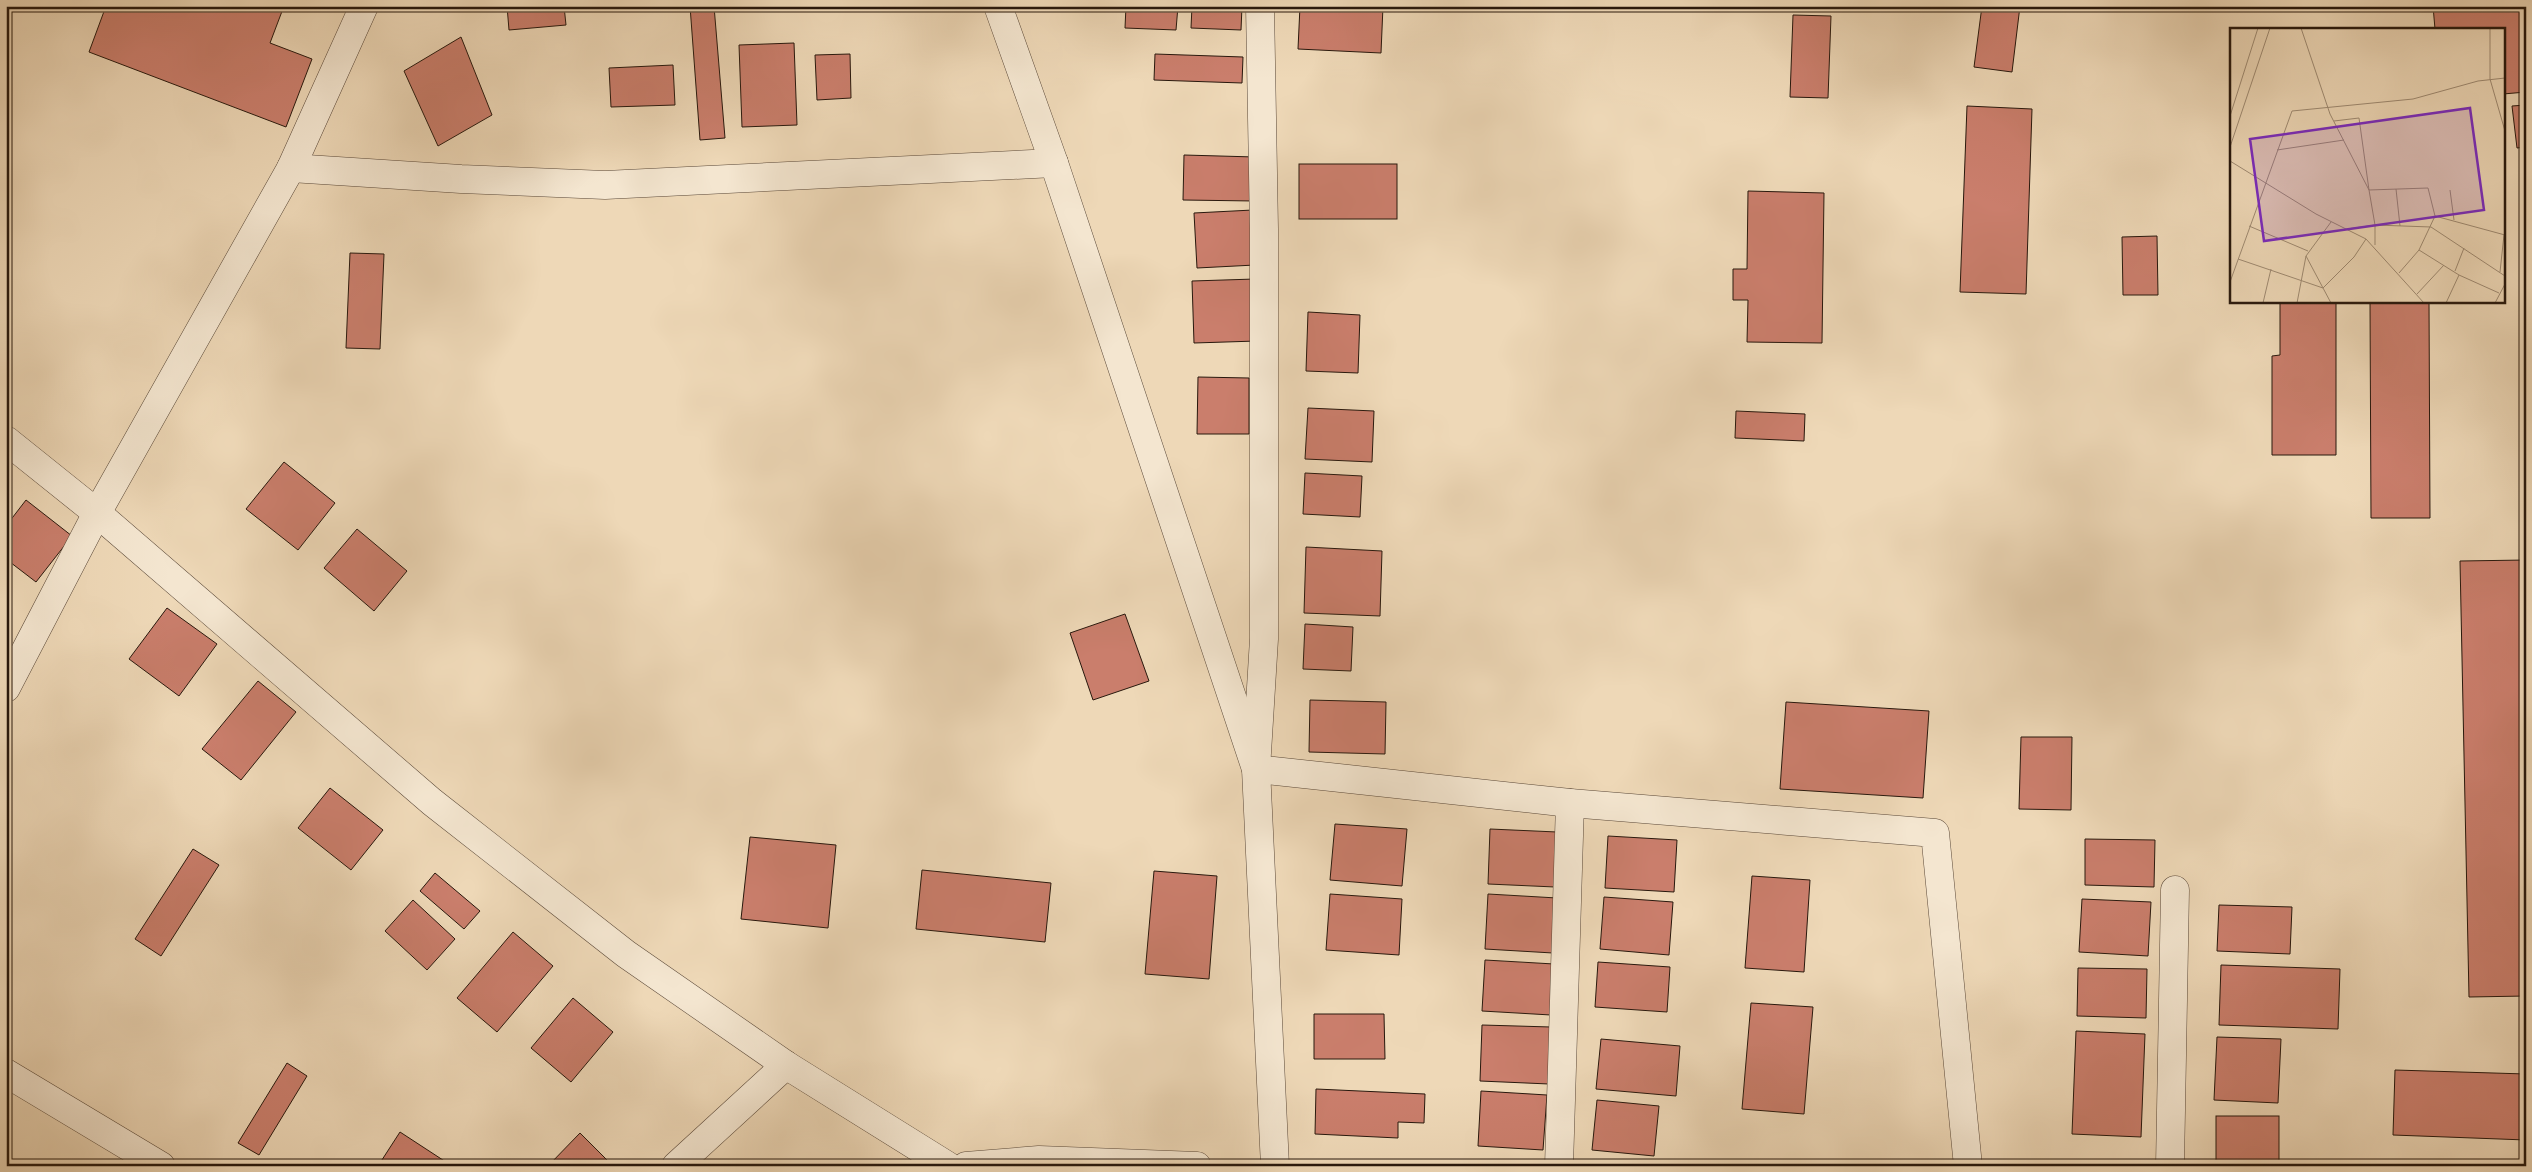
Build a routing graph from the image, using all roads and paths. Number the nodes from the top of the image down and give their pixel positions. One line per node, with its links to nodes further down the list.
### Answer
1 (364, 6): 5 (street)
2 (998, 6): 4 (street)
3 (1260, 6): 9 (street)
4 (1054, 163): 5 (street); 9 (street)
5 (291, 168): 7 (street)
6 (6, 440): 7 (street)
7 (97, 513): 8 (street); 12 (street)
8 (6, 688)
9 (1256, 769): 10 (street); 19 (street)
10 (1570, 803): 20 (street); 21 (street)
11 (2174, 890): 22 (street)
12 (786, 1065): 15 (street); 16 (street)
13 (6, 1073): 14 (street)
14 (161, 1166)
15 (676, 1166)
16 (948, 1166)
17 (966, 1166): 18 (street)
18 (1197, 1166)
19 (1275, 1166)
20 (1559, 1166)
21 (1968, 1166)
22 (2170, 1166)

